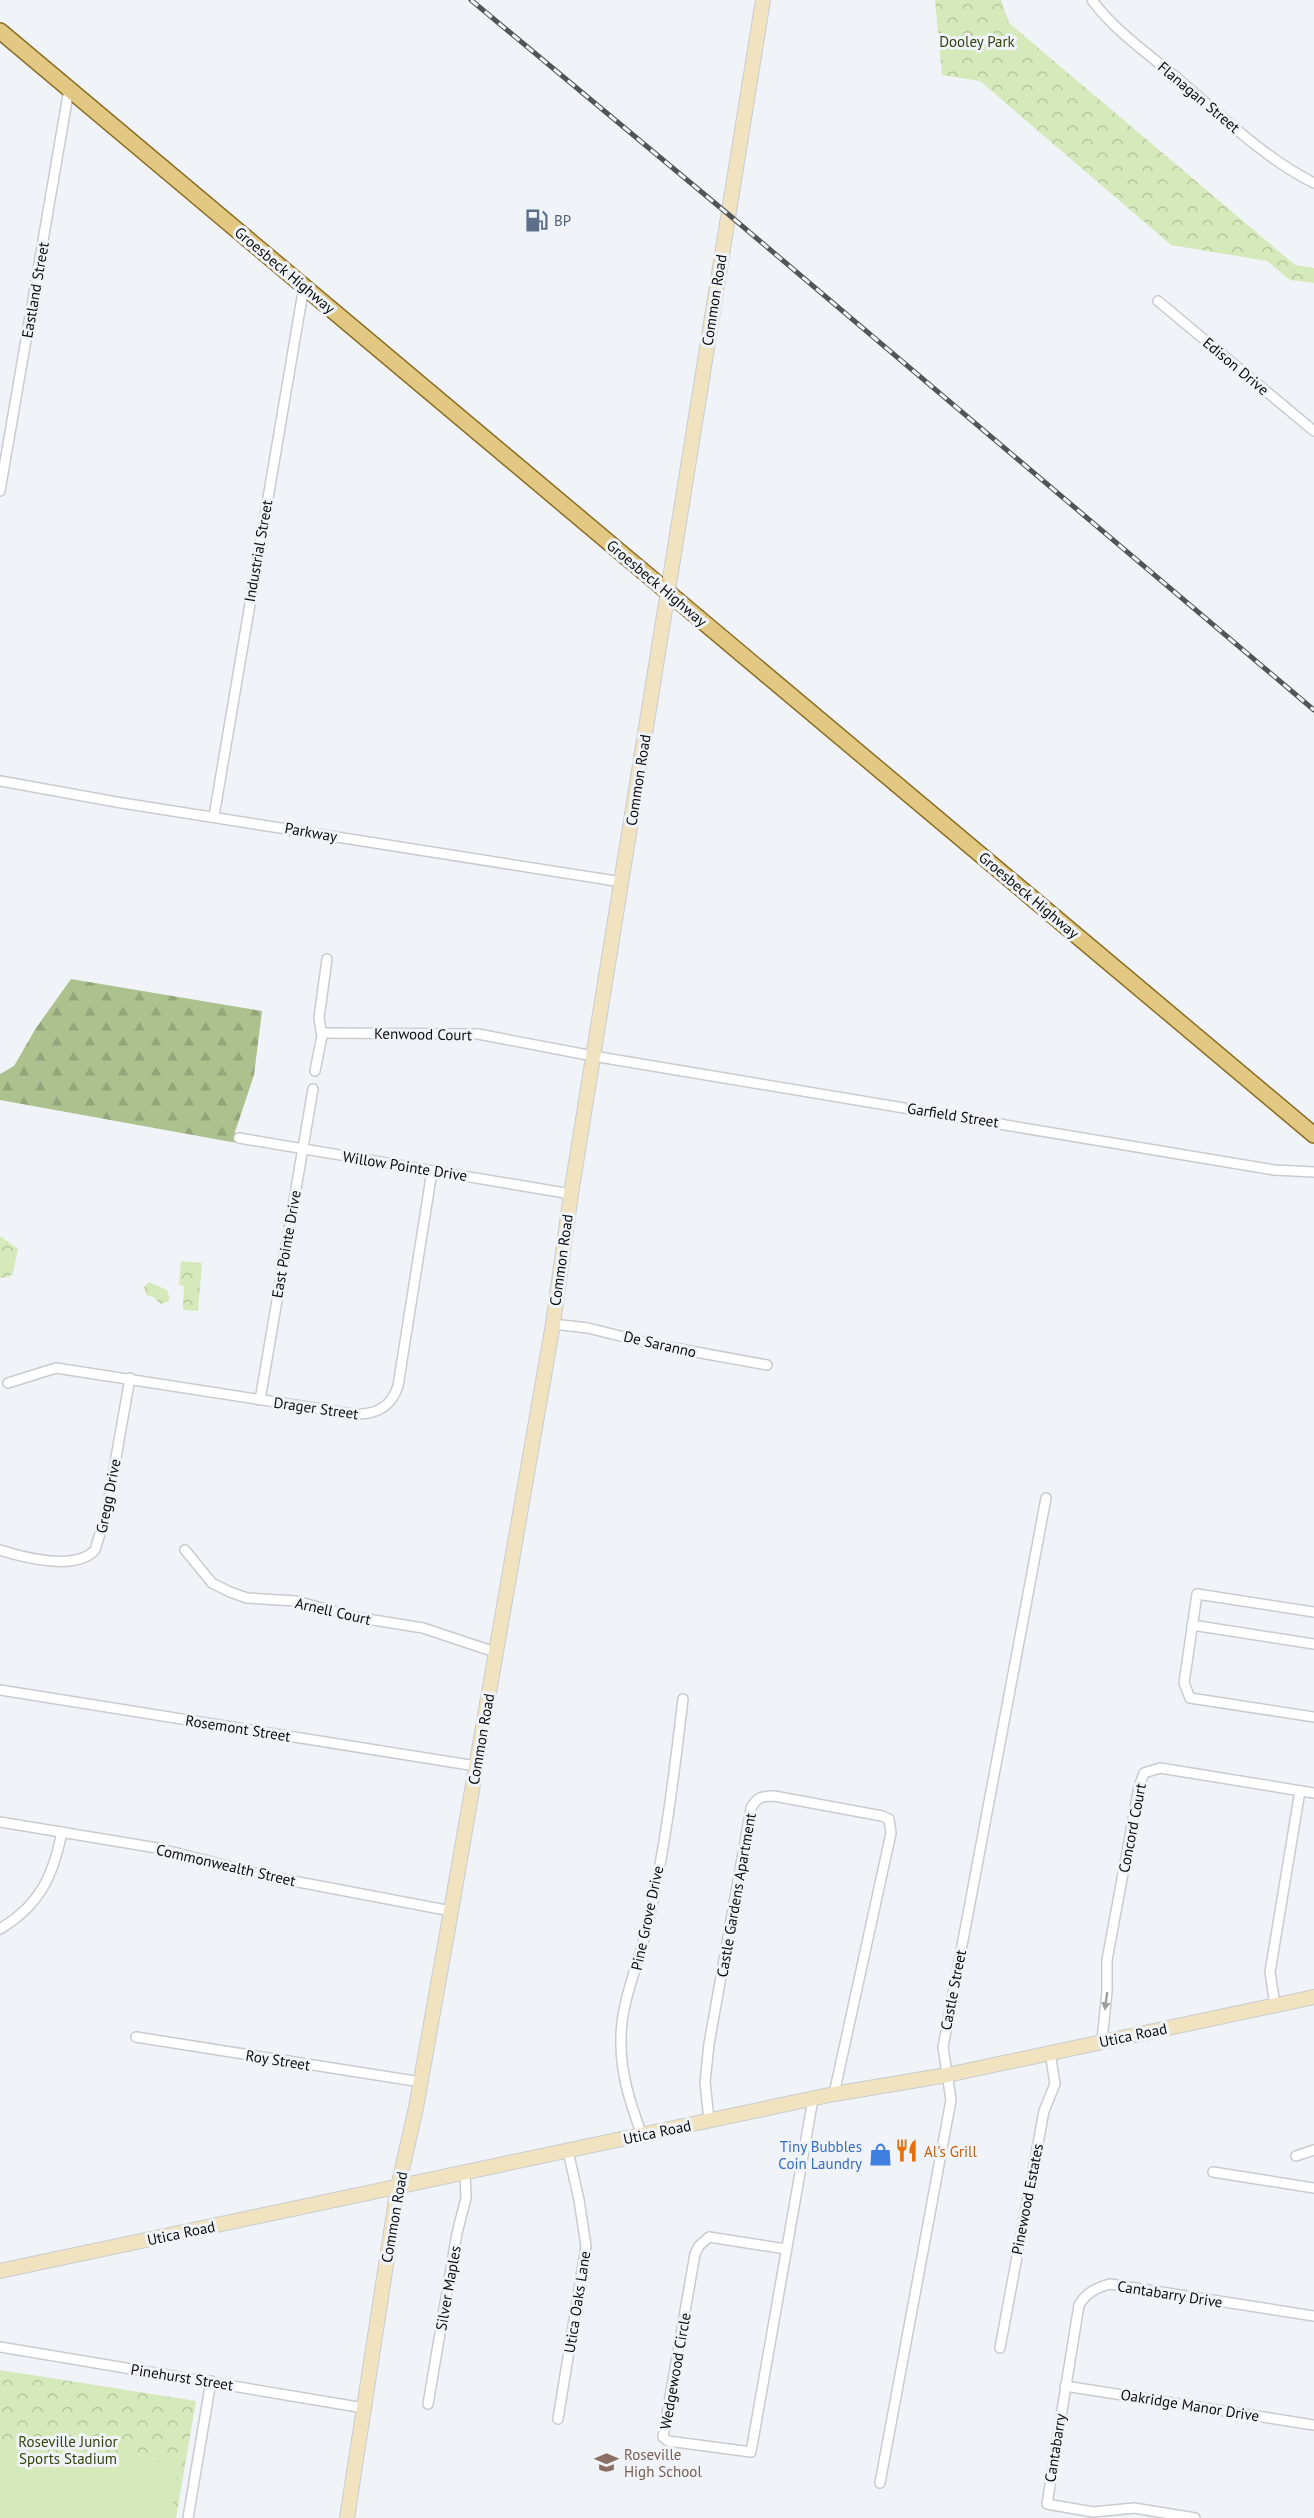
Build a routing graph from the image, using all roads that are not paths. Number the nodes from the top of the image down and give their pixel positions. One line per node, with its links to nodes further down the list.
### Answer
1 (763, 0): 10 (street, Common Road)
2 (1092, 0): 5 (street, Flanagan Street)
3 (0, 31): 4 (main road, Groesbeck Highway)
4 (69, 89): 6 (main road, Groesbeck Highway); 9 (street, Eastland Street)
5 (1314, 183)
6 (303, 286): 10 (main road, Groesbeck Highway); 12 (street, Industrial Street)
7 (1158, 301): 8 (street, Edison Drive)
8 (1314, 430)
9 (0, 491)
10 (668, 591): 13 (street, Common Road); 19 (main road, Groesbeck Highway)
11 (0, 781): 12 (street, Parkway)
12 (213, 816): 13 (street, Parkway)
13 (622, 882): 16 (street, Common Road)
14 (327, 959): 15 (street)
15 (322, 1033): 16 (street, Kenwood Court); 17 (street)
16 (593, 1056): 23 (street, Garfield Street); 24 (street, Common Road)
17 (315, 1071)
18 (313, 1089): 21 (street, East Pointe Drive)
19 (1314, 1135)
20 (239, 1138): 21 (street, Willow Pointe Drive)
21 (302, 1149): 22 (street, Willow Pointe Drive); 29 (street, East Pointe Drive)
22 (432, 1170): 24 (street, Willow Pointe Drive); 29 (street, Drager Street)
23 (1314, 1172)
24 (571, 1194): 25 (street, Common Road)
25 (553, 1324): 26 (street, De Saranno); 36 (street, Common Road)
26 (767, 1365)
27 (130, 1378): 28 (street, Drager Street); 29 (street, Drager Street); 31 (street, Gregg Drive)
28 (8, 1383)
29 (260, 1400)
30 (1046, 1498): 52 (street, Castle Street)
31 (0, 1550)
32 (185, 1550): 36 (street, Arnell Court)
33 (1314, 1612): 34 (street)
34 (1192, 1625): 35 (street); 39 (street)
35 (1314, 1644)
36 (495, 1652): 40 (street, Common Road)
37 (0, 1690): 40 (street, Rosemont Street)
38 (683, 1698): 57 (street, Pine Grove Drive)
39 (1314, 1717)
40 (476, 1766): 45 (street, Common Road)
41 (1300, 1791): 42 (street, Concord Court); 48 (street); 50 (street, Concord Court, one-way to 50)
42 (1314, 1793)
43 (0, 1822): 44 (street, Commonwealth Street)
44 (62, 1832): 45 (street, Commonwealth Street); 46 (street)
45 (452, 1911): 53 (street, Common Road)
46 (0, 1929)
47 (1314, 1997): 48 (street, Utica Road)
48 (1275, 2005): 50 (street, Utica Road)
49 (136, 2037): 53 (street, Roy Street)
50 (1102, 2041): 51 (street, Utica Road)
51 (1050, 2052): 52 (street, Utica Road); 69 (street, Pinewood Estates)
52 (947, 2074): 54 (street, Utica Road); 76 (street, Castle Street)
53 (421, 2082): 63 (street, Common Road)
54 (834, 2094): 55 (street, Utica Road); 56 (street, Castle Gardens Apartment)
55 (813, 2098): 56 (street, Utica Road); 65 (street, Wedgewood Circle)
56 (709, 2120): 57 (street, Utica Road)
57 (642, 2135): 59 (street, Utica Road)
58 (1314, 2150): 60 (street)
59 (568, 2151): 62 (street, Utica Road); 74 (street, Utica Oaks Lane)
60 (1296, 2156)
61 (1213, 2172): 64 (street)
62 (465, 2173): 63 (street, Utica Road); 72 (street, Silver Maples)
63 (398, 2187): 66 (street, Utica Road); 73 (street, Common Road)
64 (1314, 2188)
65 (786, 2249): 65 (street, Wedgewood Circle)
66 (0, 2271)
67 (1314, 2316): 71 (street, Cantabarry Drive)
68 (0, 2347): 70 (street, Pinehurst Street)
69 (1000, 2348)
70 (211, 2381): 73 (street, Pinehurst Street); 77 (street)
71 (1065, 2386): 75 (street, Oakridge Manor Drive); 79 (street, Cantabarry)
72 (428, 2404)
73 (364, 2408): 78 (street, Common Road)
74 (558, 2419)
75 (1314, 2425)
76 (880, 2483)
77 (188, 2518)
78 (347, 2518)
79 (1195, 2518)

